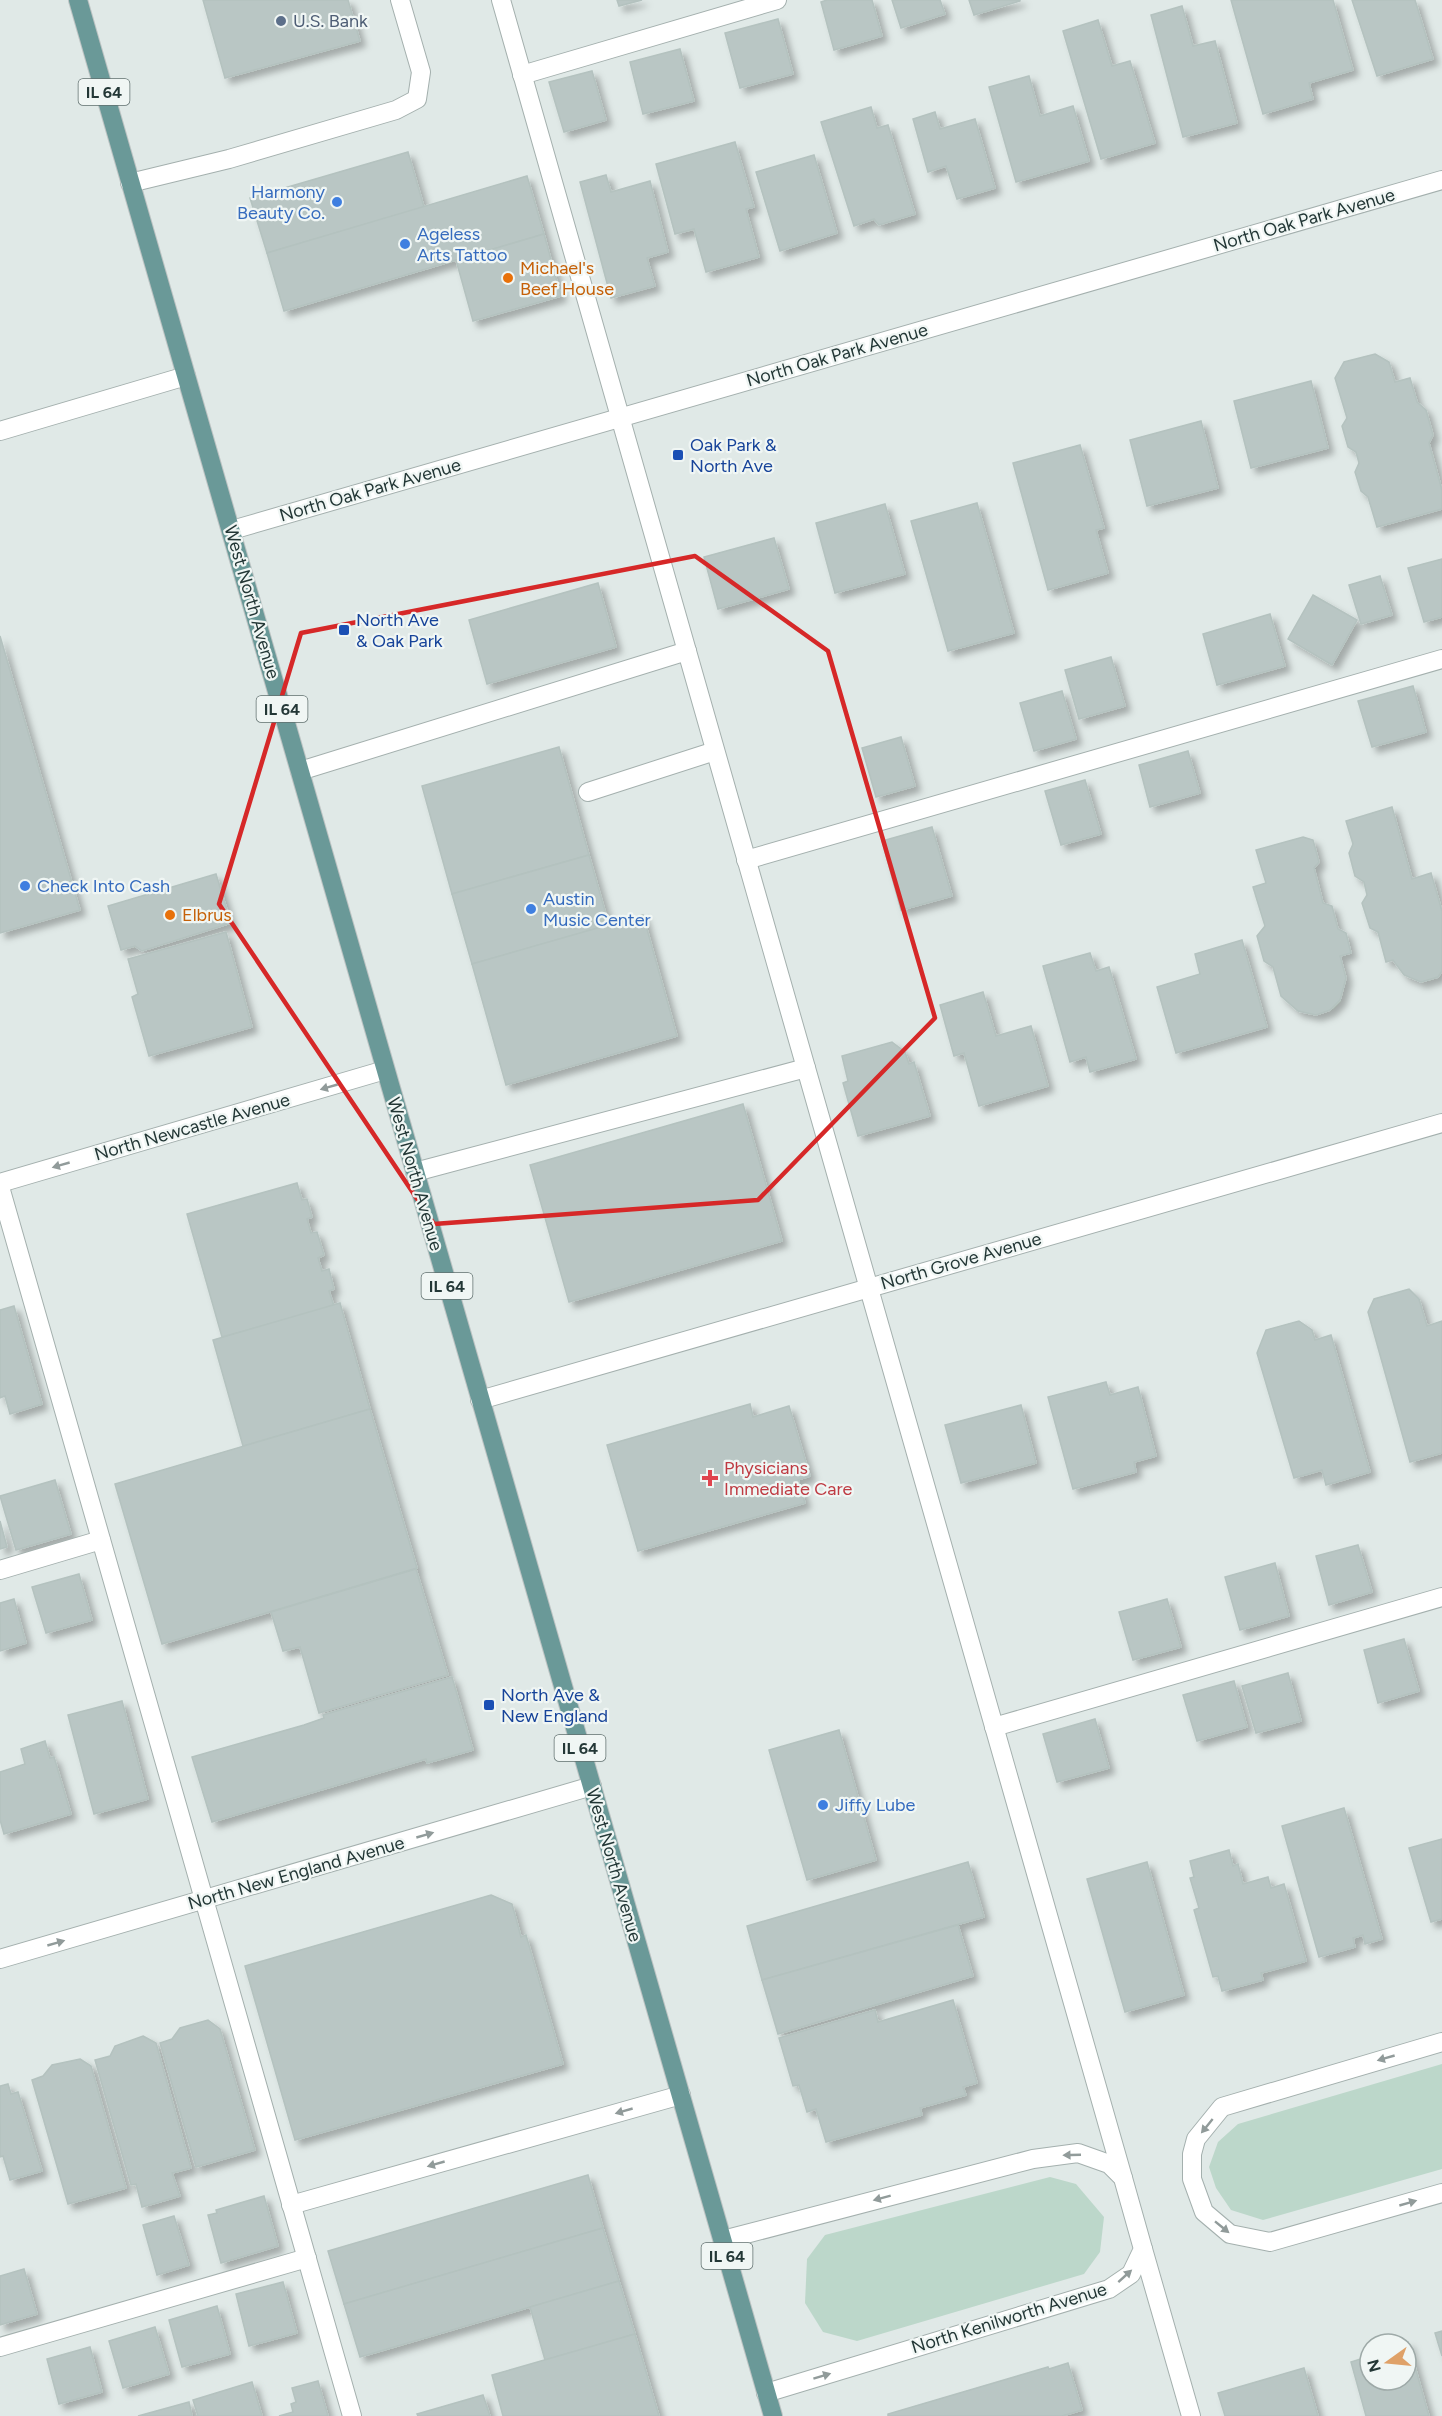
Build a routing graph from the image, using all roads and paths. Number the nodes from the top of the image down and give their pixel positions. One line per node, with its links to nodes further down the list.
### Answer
1 (78, 0): 7 (main road, West North Avenue / IL 64)
2 (400, 0): 7 (street)
3 (501, 0): 5 (street)
4 (777, 0): 5 (street)
5 (522, 75): 9 (street)
6 (1442, 180): 9 (street, North Oak Park Avenue)
7 (130, 183): 8 (main road, West North Avenue / IL 64)
8 (186, 376): 10 (street); 11 (main road, West North Avenue / IL 64)
9 (620, 418): 11 (street, North Oak Park Avenue); 12 (street)
10 (0, 431)
11 (232, 530): 15 (main road, West North Avenue / IL 64)
12 (687, 651): 14 (street); 15 (street)
13 (1442, 659): 17 (street)
14 (715, 751): 16 (street); 17 (street)
15 (300, 771): 19 (main road, West North Avenue / IL 64)
16 (588, 792)
17 (746, 860): 18 (street)
18 (806, 1068): 21 (street); 23 (street)
19 (385, 1070): 21 (main road, West North Avenue / IL 64); 22 (street, North Newcastle Avenue, one-way to 22)
20 (1442, 1123): 23 (street, North Grove Avenue)
21 (415, 1172): 24 (main road, West North Avenue / IL 64)
22 (0, 1185): 25 (street)
23 (868, 1288): 24 (street, North Grove Avenue); 28 (street)
24 (480, 1400): 29 (main road, West North Avenue / IL 64)
25 (101, 1540): 26 (street); 30 (street)
26 (0, 1570)
27 (1442, 1597): 28 (street)
28 (994, 1727): 34 (street)
29 (592, 1786): 30 (street, North New England Avenue, one-way to 29); 33 (main road, West North Avenue / IL 64)
30 (204, 1900): 31 (street, North New England Avenue, one-way to 30); 36 (street)
31 (0, 1959)
32 (1442, 2042): 35 (street, one-way to 35)
33 (681, 2096): 36 (street, one-way to 36); 37 (main road, West North Avenue / IL 64)
34 (1123, 2178): 37 (street, one-way to 37); 38 (street)
35 (1442, 2193)
36 (291, 2205): 39 (street)
37 (723, 2240): 41 (main road, West North Avenue / IL 64)
38 (1143, 2249): 41 (street, North Kenilworth Avenue, one-way to 38); 44 (street)
39 (307, 2258): 40 (street); 42 (street)
40 (0, 2347)
41 (766, 2393): 43 (main road, West North Avenue / IL 64)
42 (352, 2416)
43 (773, 2416)
44 (1191, 2416)

